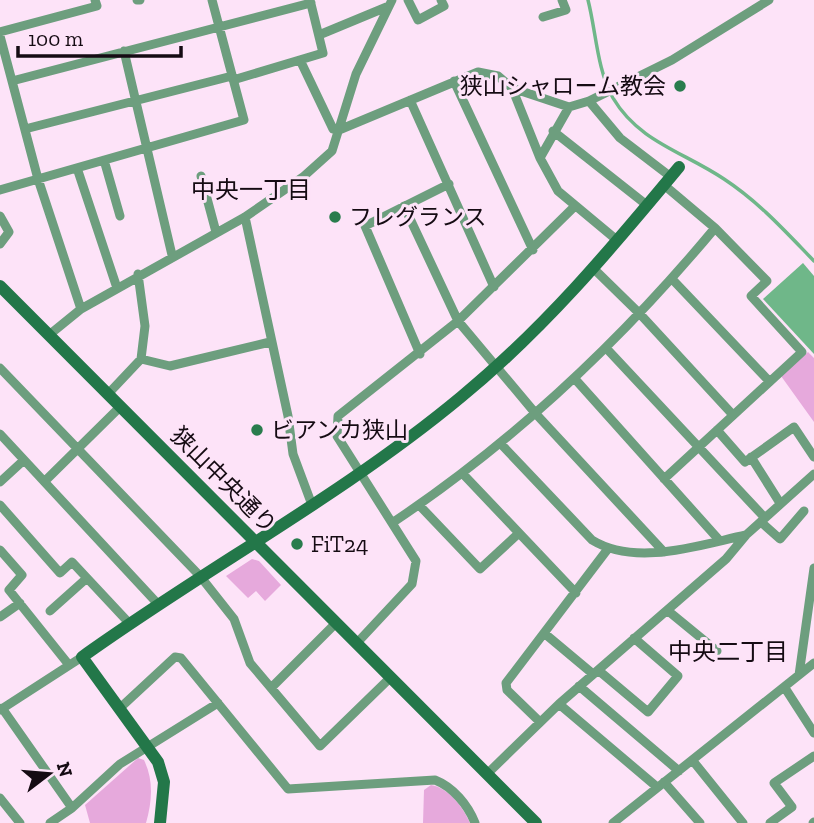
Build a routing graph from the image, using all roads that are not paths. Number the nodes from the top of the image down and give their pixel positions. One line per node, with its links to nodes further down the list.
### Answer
1 (95, 0): 11 (street)
2 (212, 0): 10 (street)
3 (408, 0): 4 (street)
4 (441, 0)
5 (562, 0): 9 (street)
6 (769, 0): 21 (street)
7 (311, 2): 10 (street); 12 (street)
8 (391, 3): 12 (street); 24 (street)
9 (543, 17)
10 (219, 26): 13 (street); 15 (street)
11 (0, 34): 16 (street)
12 (319, 35): 14 (street)
13 (124, 51): 16 (street); 19 (street)
14 (300, 60): 15 (street); 24 (street)
15 (233, 78): 19 (street); 26 (street)
16 (12, 81): 23 (street)
17 (454, 81): 18 (street); 20 (street); 45 (street)
18 (512, 88): 22 (street); 27 (street)
19 (136, 100): 23 (street); 26 (street)
20 (410, 100): 24 (street); 33 (street)
21 (589, 101): 22 (street); 31 (street)
22 (569, 107): 25 (street)
23 (25, 130): 32 (street)
24 (339, 130): 40 (street)
25 (554, 131): 27 (street); 37 (street)
26 (148, 147): 28 (street); 46 (street)
27 (540, 158): 36 (street)
28 (104, 160): 29 (street); 39 (street)
29 (77, 168): 32 (street); 51 (street)
30 (201, 176): 42 (street)
31 (671, 176): 37 (street); 41 (street)
32 (38, 179): 34 (street); 53 (street)
33 (449, 184): 35 (street); 50 (street)
34 (0, 190)
35 (404, 206): 55 (street); 59 (street)
36 (575, 206): 43 (street); 45 (street)
37 (648, 206): 43 (street)
38 (0, 216): 44 (street)
39 (120, 216)
40 (245, 217): 42 (street); 57 (street)
41 (715, 228): 49 (street); 64 (street)
42 (216, 232): 46 (street)
43 (618, 241): 47 (street)
44 (0, 244)
45 (533, 250): 50 (street)
46 (172, 255): 48 (street)
47 (594, 269): 54 (street); 62 (street)
48 (138, 274): 51 (street); 60 (street)
49 (672, 279): 54 (street); 64 (street)
50 (494, 287): 55 (street)
51 (117, 288): 53 (street)
52 (2, 291): 56 (street, 狭山中央通り)
53 (81, 309): 56 (street)
54 (640, 314): 58 (street); 68 (street)
55 (458, 321): 59 (street); 62 (street)
56 (49, 335): 65 (street, 狭山中央通り)
57 (270, 342): 60 (street); 85 (street)
58 (607, 349): 63 (street); 72 (street)
59 (420, 354): 77 (street)
60 (141, 359): 65 (street)
61 (0, 368): 73 (street)
62 (496, 368): 67 (street); 77 (street)
63 (575, 379): 67 (street); 80 (street)
64 (769, 381): 68 (street)
65 (108, 394): 66 (street, 狭山中央通り)
66 (121, 407): 73 (street); 92 (street, 狭山中央通り)
67 (536, 414): 71 (street); 96 (street)
68 (733, 415): 69 (street)
69 (717, 430): 72 (street); 74 (street)
70 (0, 434): 76 (street)
71 (500, 443): 78 (street); 95 (street)
72 (698, 448): 80 (street); 88 (street)
73 (78, 449): 81 (street); 98 (street)
74 (751, 457): 75 (street); 83 (street)
75 (814, 457)
76 (24, 460): 81 (street); 82 (street)
77 (360, 473): 85 (street); 89 (street)
78 (463, 474): 86 (street); 90 (street)
79 (814, 474): 83 (street)
80 (664, 479): 93 (street)
81 (45, 481): 102 (street)
82 (0, 482)
83 (780, 503): 88 (street)
84 (0, 505): 99 (street)
85 (312, 505): 92 (street)
86 (419, 505): 89 (street); 90 (street)
87 (804, 512): 88 (street)
88 (763, 520): 91 (street)
89 (392, 523): 110 (street)
90 (519, 534): 100 (street)
91 (746, 535): 93 (street); 103 (street)
92 (255, 541): 98 (street); 107 (street, 狭山中央通り)
93 (720, 541): 96 (street)
94 (0, 550): 101 (street)
95 (607, 550): 96 (street); 100 (street)
96 (664, 552)
97 (814, 568): 116 (street)
98 (200, 576): 102 (street); 119 (street)
99 (87, 578): 104 (street); 106 (street)
100 (576, 593): 108 (street)
101 (20, 603): 105 (street); 114 (street)
102 (157, 604): 106 (street)
103 (667, 610): 109 (street); 111 (street)
104 (50, 611)
105 (0, 617)
106 (129, 623): 112 (street)
107 (336, 623): 110 (street, 狭山中央通り); 119 (street)
108 (544, 633): 115 (street); 125 (street)
109 (634, 638): 115 (street); 115 (street)
110 (356, 644): 117 (street, 狭山中央通り)
111 (717, 651)
112 (82, 657): 114 (street); 123 (street)
113 (814, 663): 116 (street)
114 (69, 666): 124 (street)
115 (595, 672): 118 (street)
116 (799, 675): 120 (street)
117 (391, 677): 119 (street); 131 (street, 狭山中央通り)
118 (579, 686): 122 (street); 130 (street)
119 (271, 688)
120 (785, 688): 126 (street); 129 (street)
121 (218, 703): 123 (street); 127 (street); 138 (street)
122 (559, 704): 125 (street); 132 (street)
123 (120, 708): 127 (street)
124 (1, 709): 134 (street)
125 (540, 722): 131 (street)
126 (814, 733)
127 (148, 746): 134 (street); 137 (street)
128 (814, 756): 143 (street)
129 (693, 761): 130 (street); 142 (street)
130 (678, 771): 132 (street)
131 (487, 774): 139 (street, 狭山中央通り)
132 (661, 785): 140 (street); 141 (street)
133 (0, 798): 135 (street)
134 (72, 808): 136 (street)
135 (20, 823)
136 (50, 823)
137 (160, 823)
138 (475, 823)
139 (536, 823)
140 (613, 823)
141 (700, 823)
142 (743, 823)
143 (770, 823)

